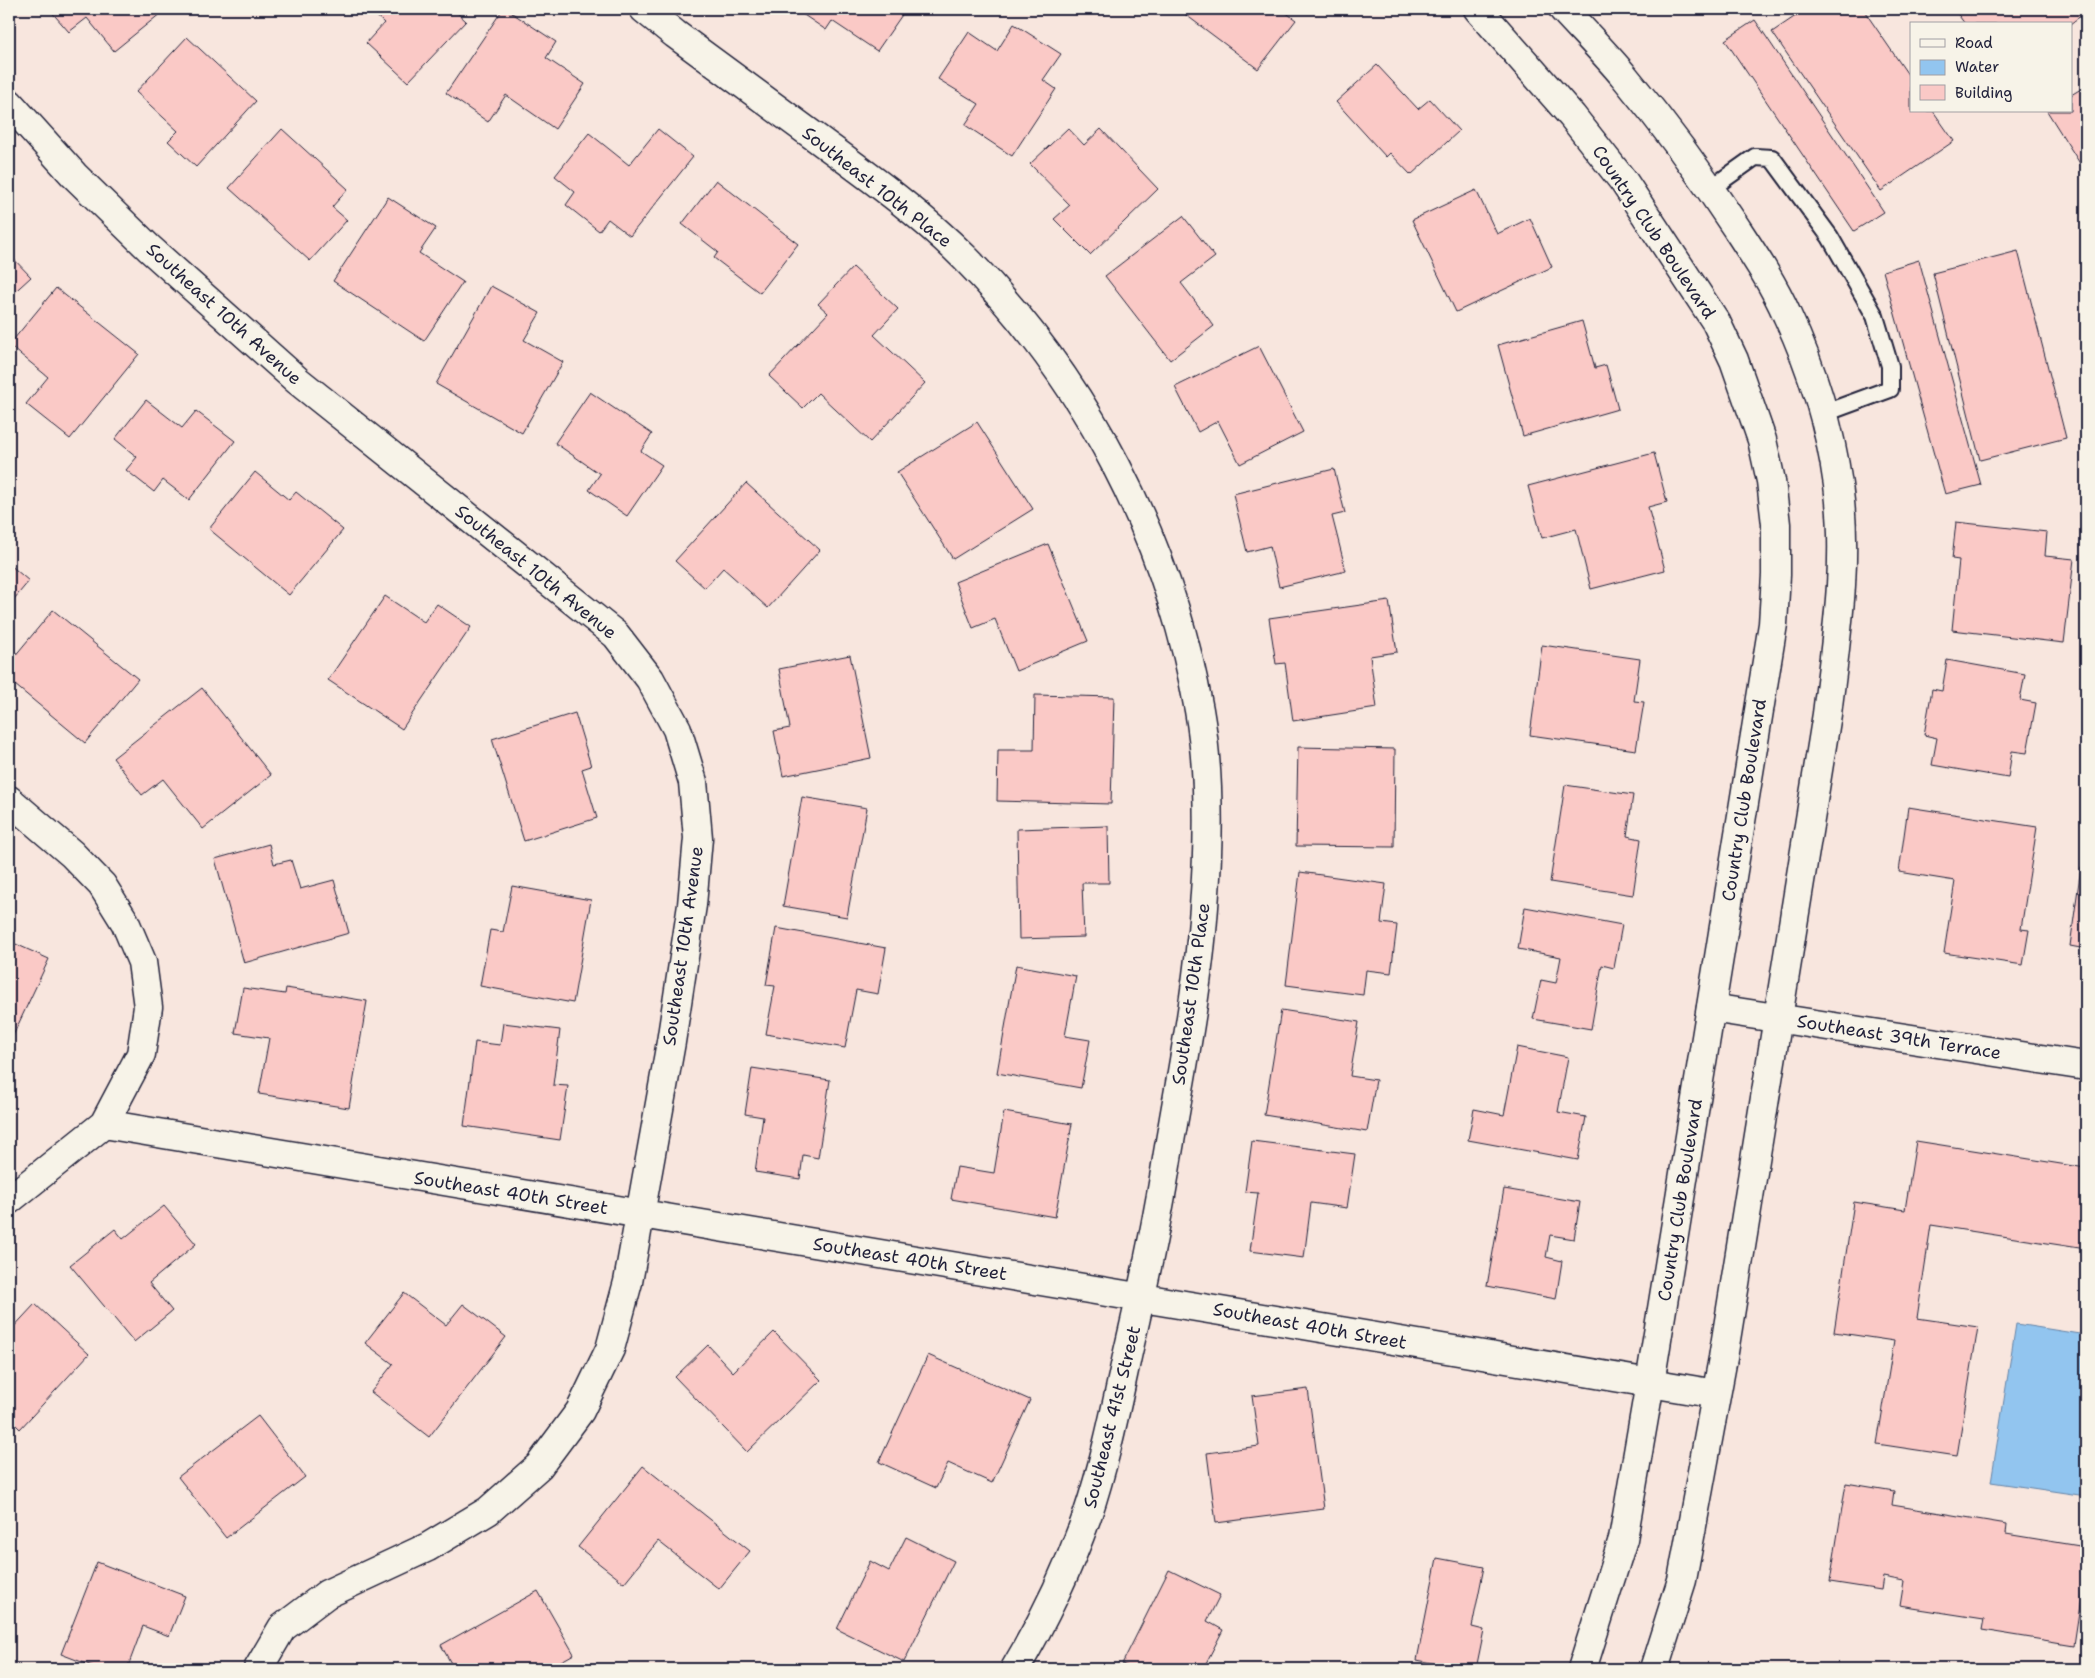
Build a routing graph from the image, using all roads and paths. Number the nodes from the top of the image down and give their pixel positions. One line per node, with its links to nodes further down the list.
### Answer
1 (644, 9): 14 (street, Southeast 10th Place)
2 (1478, 9): 8 (street, Country Club Boulevard)
3 (1563, 9): 5 (street)
4 (9, 103): 13 (street, Southeast 10th Avenue)
5 (1710, 189): 6 (street); 6 (lane)
6 (1822, 414): 9 (street)
7 (9, 800): 11 (street)
8 (1711, 1008): 9 (street, Southeast 39th Terrace); 15 (street, Country Club Boulevard)
9 (1778, 1018): 10 (street, Southeast 39th Terrace); 16 (street)
10 (2086, 1066)
11 (104, 1124): 12 (street); 13 (street, Southeast 40th Street)
12 (9, 1200)
13 (639, 1214): 14 (street, Southeast 40th Street); 17 (street, Southeast 10th Avenue)
14 (1140, 1298): 15 (street, Southeast 40th Street); 18 (street, Southeast 41st Street)
15 (1650, 1383): 16 (street, Southeast 40th Street); 19 (street, Country Club Boulevard)
16 (1716, 1394): 20 (street)
17 (258, 1669)
18 (1015, 1669)
19 (1582, 1669)
20 (1654, 1669)

